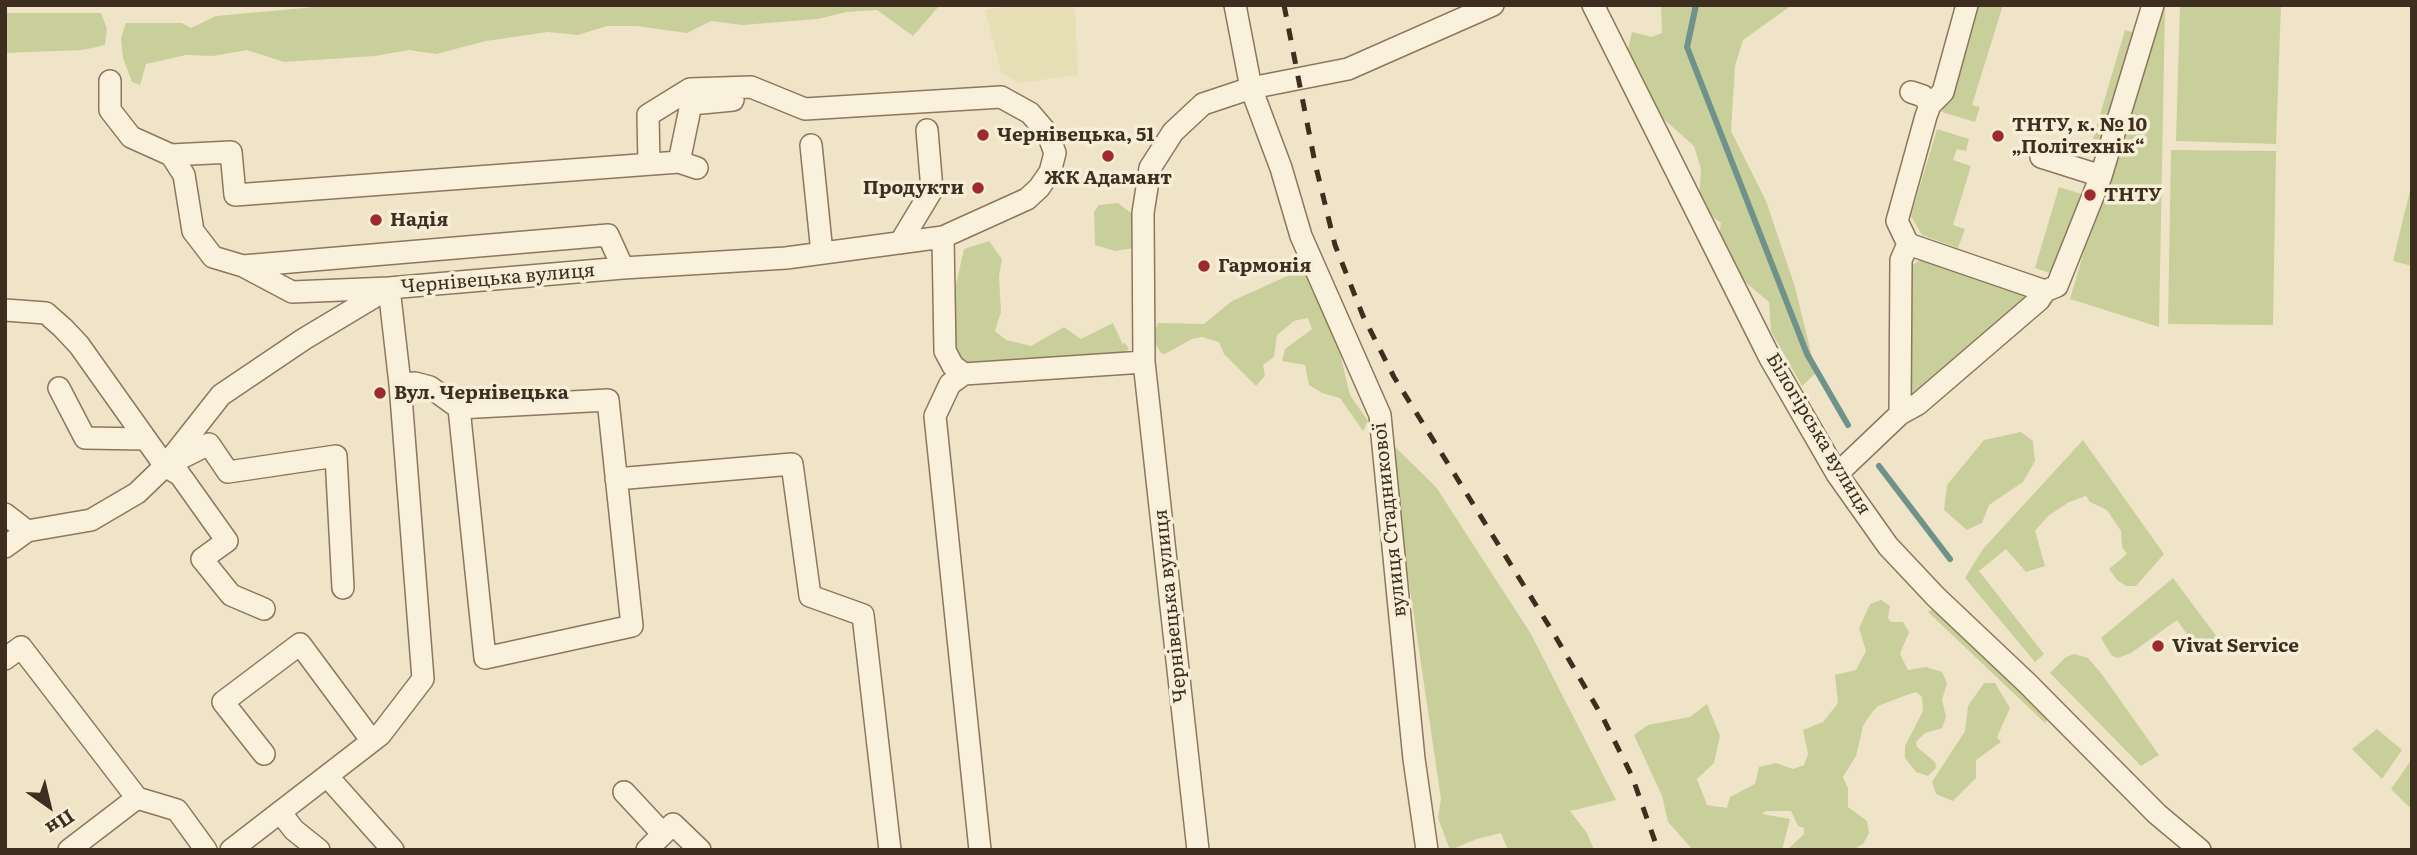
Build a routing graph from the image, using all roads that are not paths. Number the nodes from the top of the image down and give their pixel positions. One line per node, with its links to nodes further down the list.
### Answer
1 (1235, 5): 7 (street, вулиця Стадникової)
2 (1493, 5): 7 (street, Чернівецька вулиця)
3 (1967, 5): 10 (street)
4 (2153, 5): 16 (street)
5 (1598, 7): 34 (street, Білогірська вулиця)
6 (110, 80): 13 (street)
7 (1251, 88): 26 (street, Чернівецька вулиця); 59 (street, вулиця Стадникової)
8 (1911, 92): 10 (street)
9 (766, 93): 15 (street); 15 (street); 17 (street, Чернівецька вулиця)
10 (1930, 105): 19 (street)
11 (927, 130): 18 (street)
12 (811, 145): 20 (street)
13 (171, 155): 15 (street); 21 (street)
14 (2041, 157): 16 (street)
15 (649, 164)
16 (2101, 176): 24 (street)
17 (943, 237): 18 (street, Чернівецька вулиця); 27 (street)
18 (900, 243): 20 (street, Чернівецька вулиця)
19 (1908, 244): 24 (street); 31 (street)
20 (822, 253): 22 (street, Чернівецька вулиця)
21 (243, 266): 22 (street); 23 (street)
22 (623, 268): 23 (street, Чернівецька вулиця)
23 (389, 288): 28 (street, Чернівецька вулиця); 33 (street)
24 (2045, 291): 31 (street)
25 (5, 310): 32 (street)
26 (1144, 362): 27 (street); 58 (street, Чернівецька вулиця)
27 (964, 374): 57 (street)
28 (400, 384): 30 (street); 42 (street, Чернівецька вулиця)
29 (59, 388): 32 (street)
30 (459, 408): 35 (street); 35 (street)
31 (1900, 414): 34 (street)
32 (146, 439): 33 (street)
33 (165, 466): 37 (street); 39 (street); 40 (street)
34 (1837, 474): 60 (street, Білогірська вулиця)
35 (617, 479): 56 (street)
36 (5, 514): 37 (street)
37 (27, 531): 38 (street)
38 (5, 547)
39 (344, 588)
40 (264, 609)
41 (5, 659): 46 (street)
42 (372, 741): 43 (street); 44 (street, Чернівецька вулиця)
43 (264, 754)
44 (327, 776): 47 (street, Чернівецька вулиця); 53 (street)
45 (624, 792): 48 (street)
46 (137, 798): 50 (street); 51 (street)
47 (280, 812): 49 (street, Чернівецька вулиця); 52 (street)
48 (663, 834): 54 (street); 55 (street)
49 (234, 849)
50 (69, 850)
51 (206, 850)
52 (319, 850)
53 (393, 850)
54 (646, 850)
55 (700, 850)
56 (890, 850)
57 (980, 850)
58 (1198, 850)
59 (1427, 850)
60 (2200, 850)

